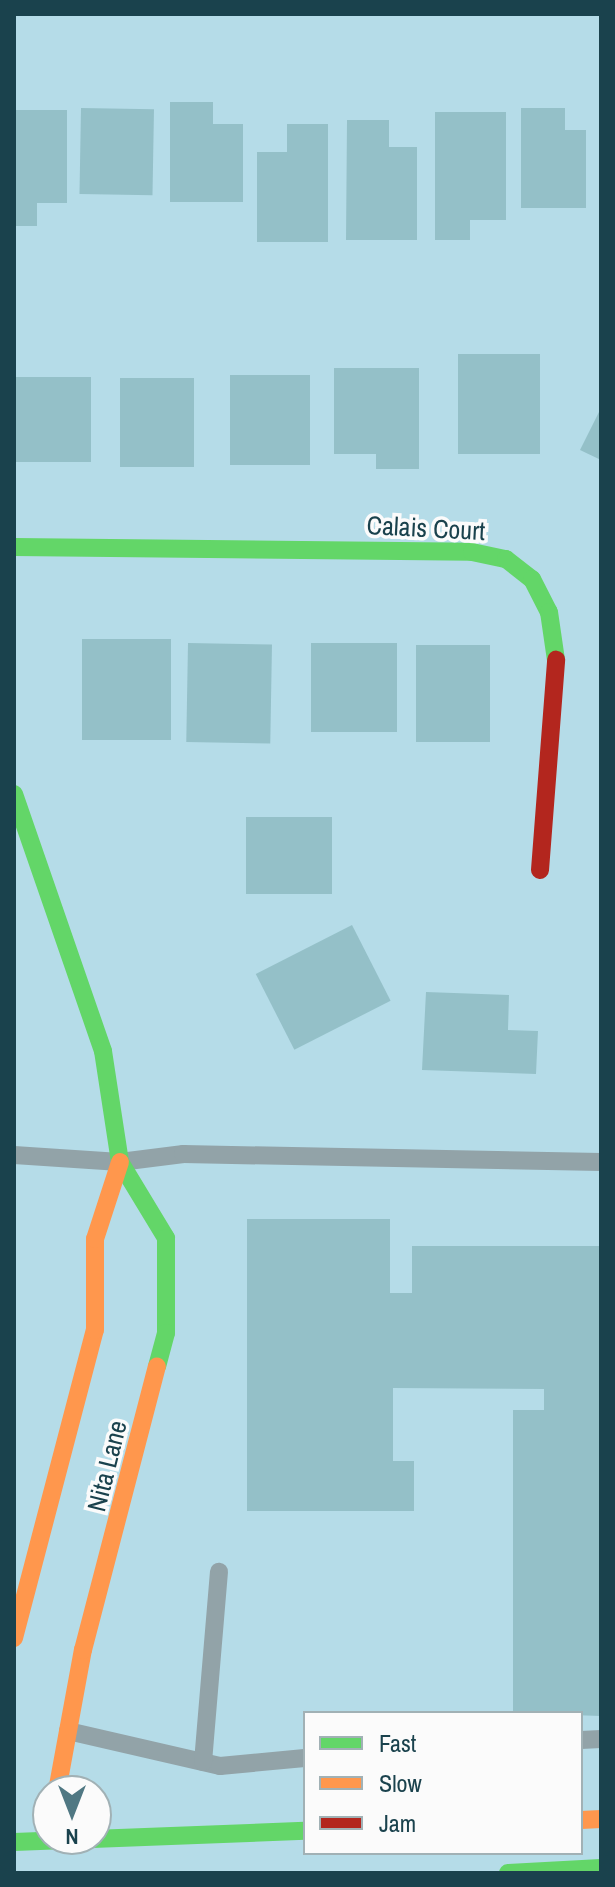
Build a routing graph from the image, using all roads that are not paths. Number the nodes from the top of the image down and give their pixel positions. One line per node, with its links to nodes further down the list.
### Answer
1 (14, 547): 3 (main road, Calais Court)
2 (14, 794): 5 (main road, Nita Lane)
3 (540, 870)
4 (14, 1155): 5 (lane)
5 (120, 1162): 6 (lane); 8 (main road, Nita Lane); 9 (main road, Nita Lane)
6 (601, 1162)
7 (219, 1572): 11 (lane)
8 (14, 1638)
9 (68, 1731): 11 (lane); 12 (main road, Nita Lane)
10 (303, 1758): 11 (lane)
11 (203, 1762)
12 (60, 1775)
13 (303, 1831): 14 (main road)
14 (112, 1839)
15 (601, 1868): 16 (main road)
16 (508, 1873)

